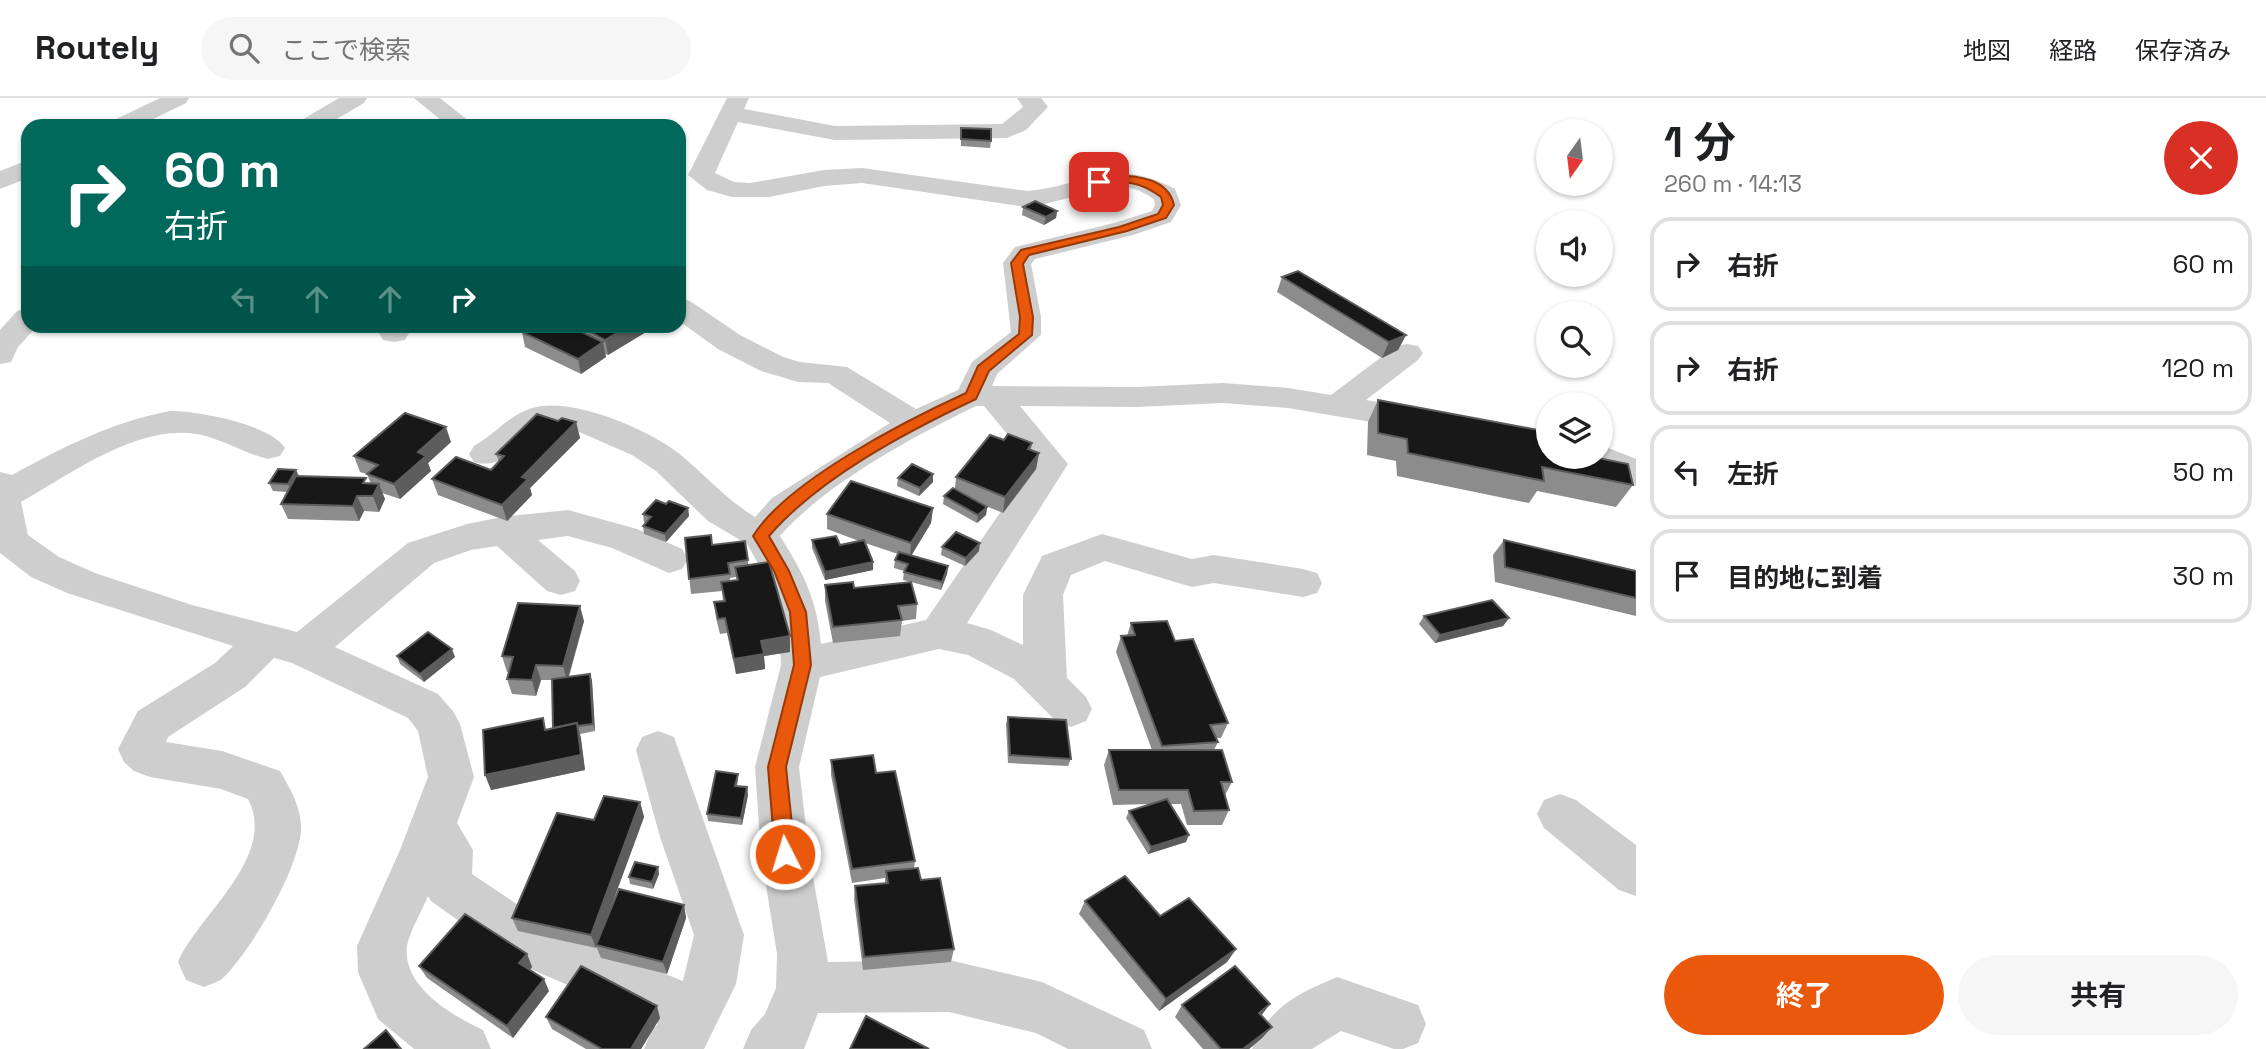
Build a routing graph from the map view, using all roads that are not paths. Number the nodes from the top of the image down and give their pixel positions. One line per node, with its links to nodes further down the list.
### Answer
1 (178, 98): 6 (street)
2 (356, 98): 7 (street)
3 (425, 98): 8 (street)
4 (1028, 98): 5 (street)
5 (735, 106): 15 (street)
6 (134, 119)
7 (320, 119)
8 (454, 119)
9 (21, 171): 10 (street)
10 (0, 181)
11 (686, 312): 17 (street)
12 (21, 325): 14 (street)
13 (1407, 353): 16 (street)
14 (0, 355)
15 (982, 396): 16 (street); 17 (street); 29 (street)
16 (1339, 405): 18 (street)
17 (914, 423): 25 (street)
18 (1460, 425)
19 (268, 448): 23 (street)
20 (486, 454): 25 (street)
21 (1613, 462): 22 (street)
22 (1636, 474)
23 (1, 491): 30 (street)
24 (502, 530): 26 (street); 27 (street); 30 (street)
25 (760, 536): 31 (street)
26 (668, 559)
27 (561, 580)
28 (1303, 583): 29 (street)
29 (939, 634): 31 (street)
30 (284, 645): 34 (street); 36 (street)
31 (802, 665): 37 (street)
32 (658, 750): 39 (street)
33 (1560, 814): 35 (street)
34 (433, 826): 39 (street); 41 (street)
35 (1636, 874)
36 (204, 962)
37 (802, 988): 42 (street); 43 (street)
38 (1399, 1024): 40 (street)
39 (682, 1031)
40 (1284, 1047)
41 (464, 1049)
42 (770, 1049)
43 (1125, 1049)

